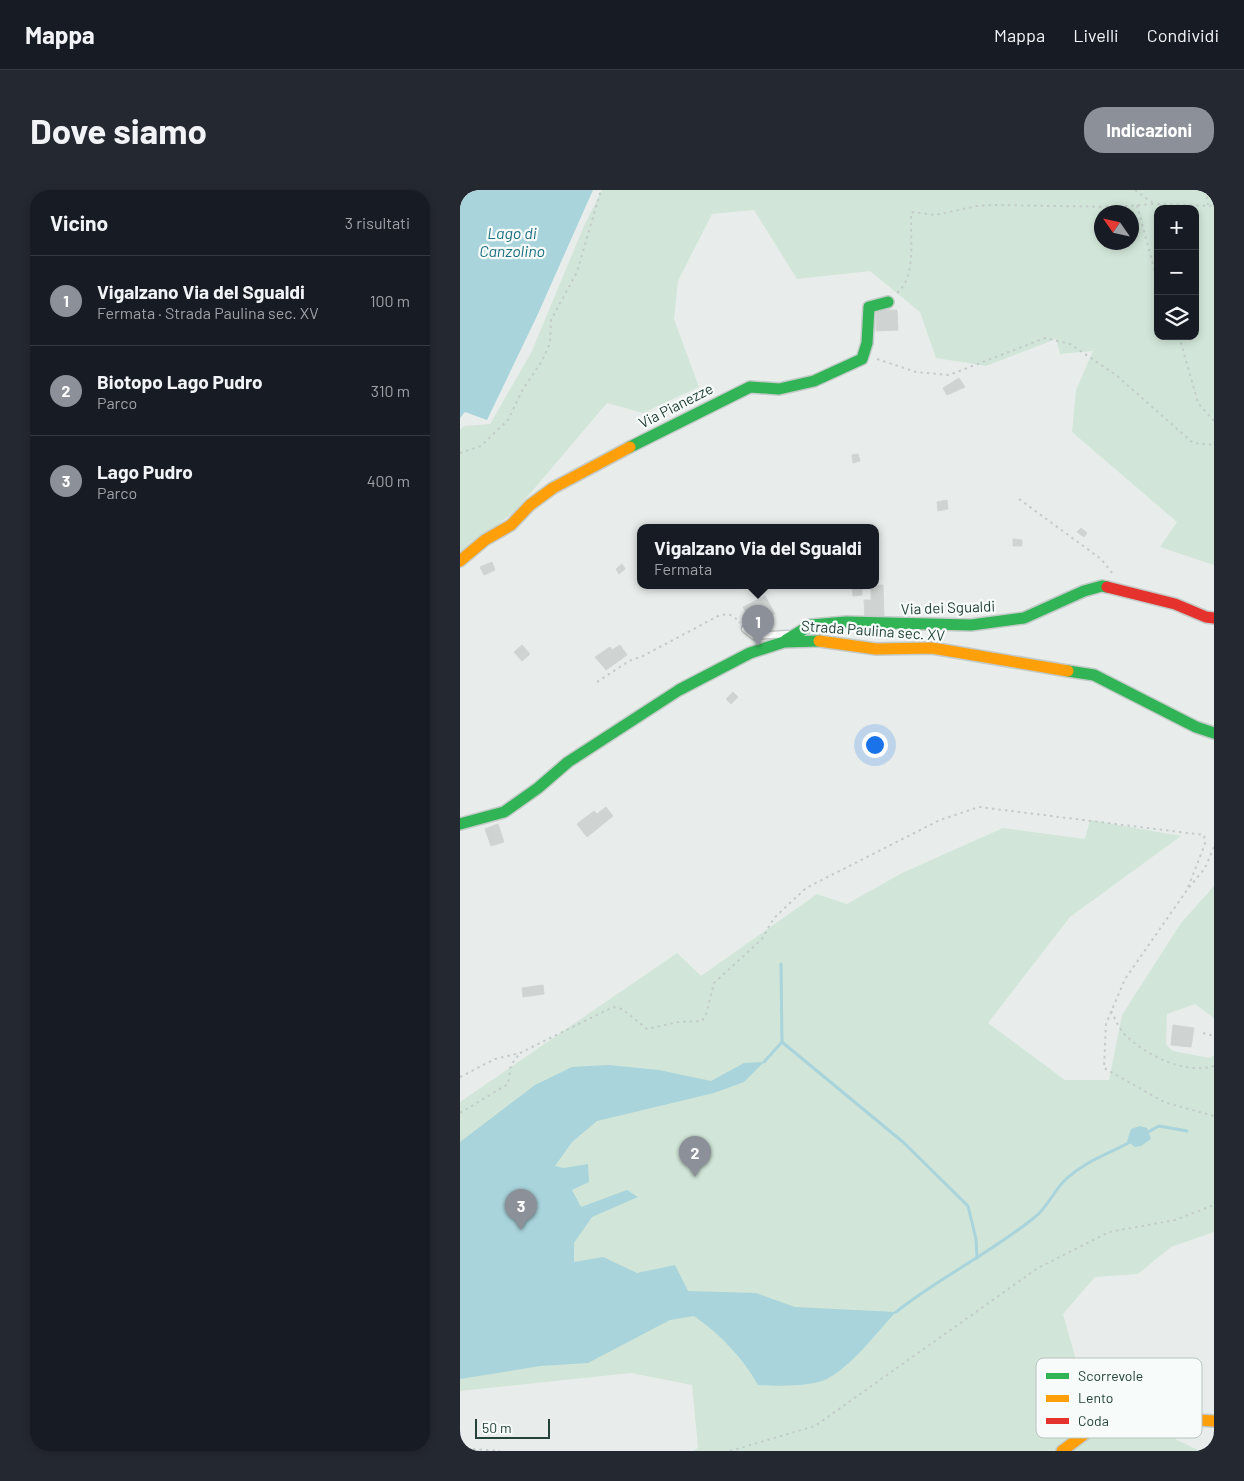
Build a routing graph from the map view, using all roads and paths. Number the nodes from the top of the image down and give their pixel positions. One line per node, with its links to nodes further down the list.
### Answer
1 (601, 190): 16 (path)
2 (1135, 190): 4 (path)
3 (1206, 190): 6 (path)
4 (1154, 204): 5 (path); 6 (path)
5 (1137, 205)
6 (1208, 205): 7 (path)
7 (1214, 206)
8 (1094, 207): 11 (path)
9 (1139, 212): 10 (path)
10 (1154, 268)
11 (888, 302): 13 (street)
12 (1180, 340): 14 (path)
13 (864, 353): 15 (path); 18 (street, Via Pianezze)
14 (1214, 421)
15 (1214, 445)
16 (460, 454)
17 (1019, 499): 19 (path)
18 (460, 561)
19 (1121, 589): 20 (street, Via dei Sgualdi); 22 (street, Via dei Sgualdi)
20 (1214, 618)
21 (745, 629): 22 (lane); 23 (path)
22 (789, 639): 24 (street, Strada Paulina sec. XV); 25 (street, Strada Paulina sec. XV)
23 (596, 682)
24 (1214, 733)
25 (460, 824)
26 (1214, 847): 27 (path)
27 (1187, 890): 28 (path); 31 (path)
28 (1111, 1011): 32 (path); 35 (path)
29 (1203, 1033): 30 (path)
30 (1214, 1036)
31 (520, 1053): 33 (path); 34 (path)
32 (1214, 1066)
33 (460, 1077)
34 (460, 1113)
35 (1214, 1116)
36 (1214, 1205): 40 (path)
37 (1080, 1438): 41 (street)
38 (460, 1448): 39 (path)
39 (500, 1451)
40 (730, 1451)
41 (1062, 1451)

